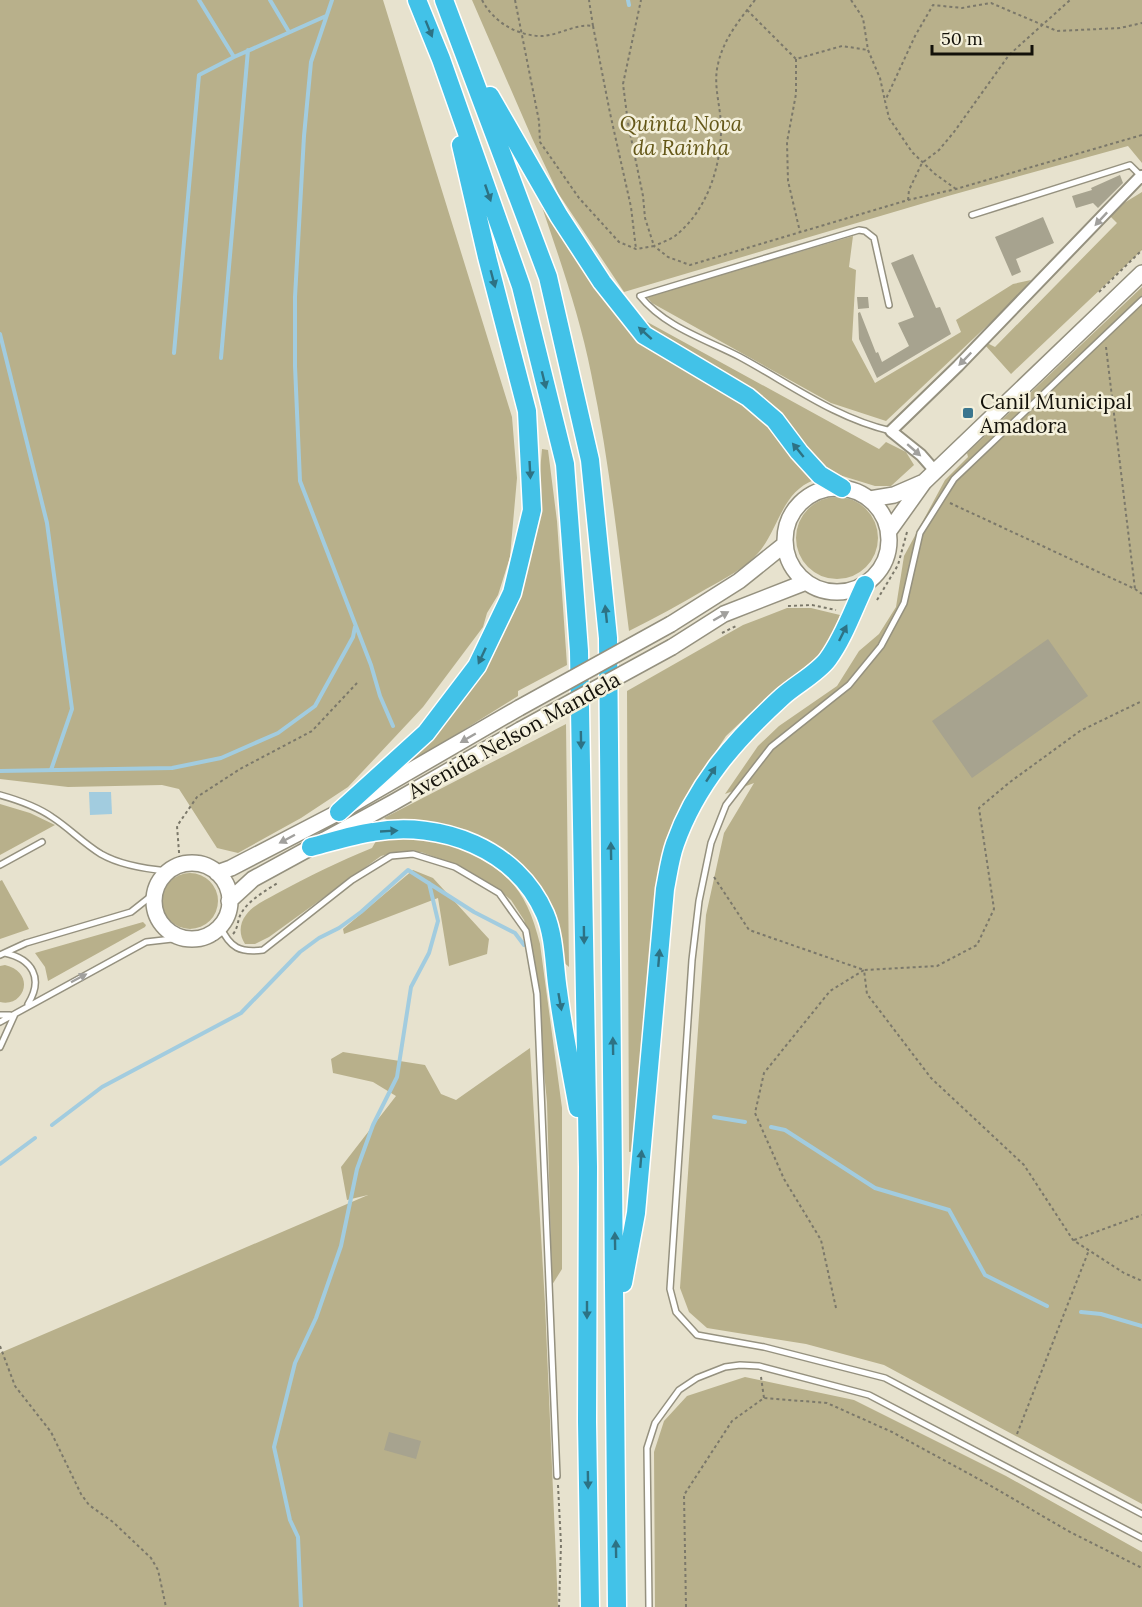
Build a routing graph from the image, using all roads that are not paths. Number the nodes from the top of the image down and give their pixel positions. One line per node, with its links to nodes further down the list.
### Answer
1 (417, 0): 4 (highway, one-way to 4)
2 (444, 0): 3 (highway)
3 (464, 51): 12 (highway, one-way to 3); 36 (highway, one-way to 3)
4 (441, 59): 19 (highway, one-way to 19); 35 (highway, one-way to 35)
5 (1141, 177): 6 (lane); 10 (street, one-way to 10)
6 (972, 215)
7 (1142, 273): 11 (main road)
8 (1142, 300): 38 (lane)
9 (889, 305): 10 (lane)
10 (891, 431): 11 (street, one-way to 11)
11 (930, 477): 13 (main road); 14 (main road)
12 (842, 488): 13 (main road); 15 (main road)
13 (870, 499): 14 (main road)
14 (889, 531): 17 (main road)
15 (785, 544): 16 (main road); 19 (main road, Avenida Nelson Mandela, one-way to 19, bridge)
16 (806, 582): 17 (main road); 21 (main road, Avenida Nelson Mandela, one-way to 16, bridge)
17 (865, 585): 36 (highway, one-way to 17)
18 (0, 795): 23 (lane)
19 (339, 812): 24 (main road, Avenida Nelson Mandela, one-way to 24)
20 (42, 842): 22 (lane)
21 (311, 847): 26 (main road, Avenida Nelson Mandela); 35 (highway, one-way to 35)
22 (0, 865)
23 (174, 868): 24 (main road); 25 (main road)
24 (217, 873): 26 (main road)
25 (155, 893): 28 (main road); 29 (lane)
26 (230, 901): 27 (main road)
27 (220, 927): 28 (main road); 37 (lane)
28 (181, 938): 30 (lane, one-way to 28)
29 (2, 954): 30 (lane)
30 (27, 1006): 31 (lane)
31 (15, 1014): 32 (lane); 33 (lane); 34 (lane)
32 (0, 1015)
33 (0, 1023)
34 (0, 1047)
35 (588, 1167): 40 (highway, one-way to 40)
36 (616, 1320): 41 (highway, one-way to 36)
37 (557, 1476)
38 (1142, 1514)
39 (1142, 1538): 42 (lane)
40 (590, 1607)
41 (617, 1607)
42 (649, 1607)

